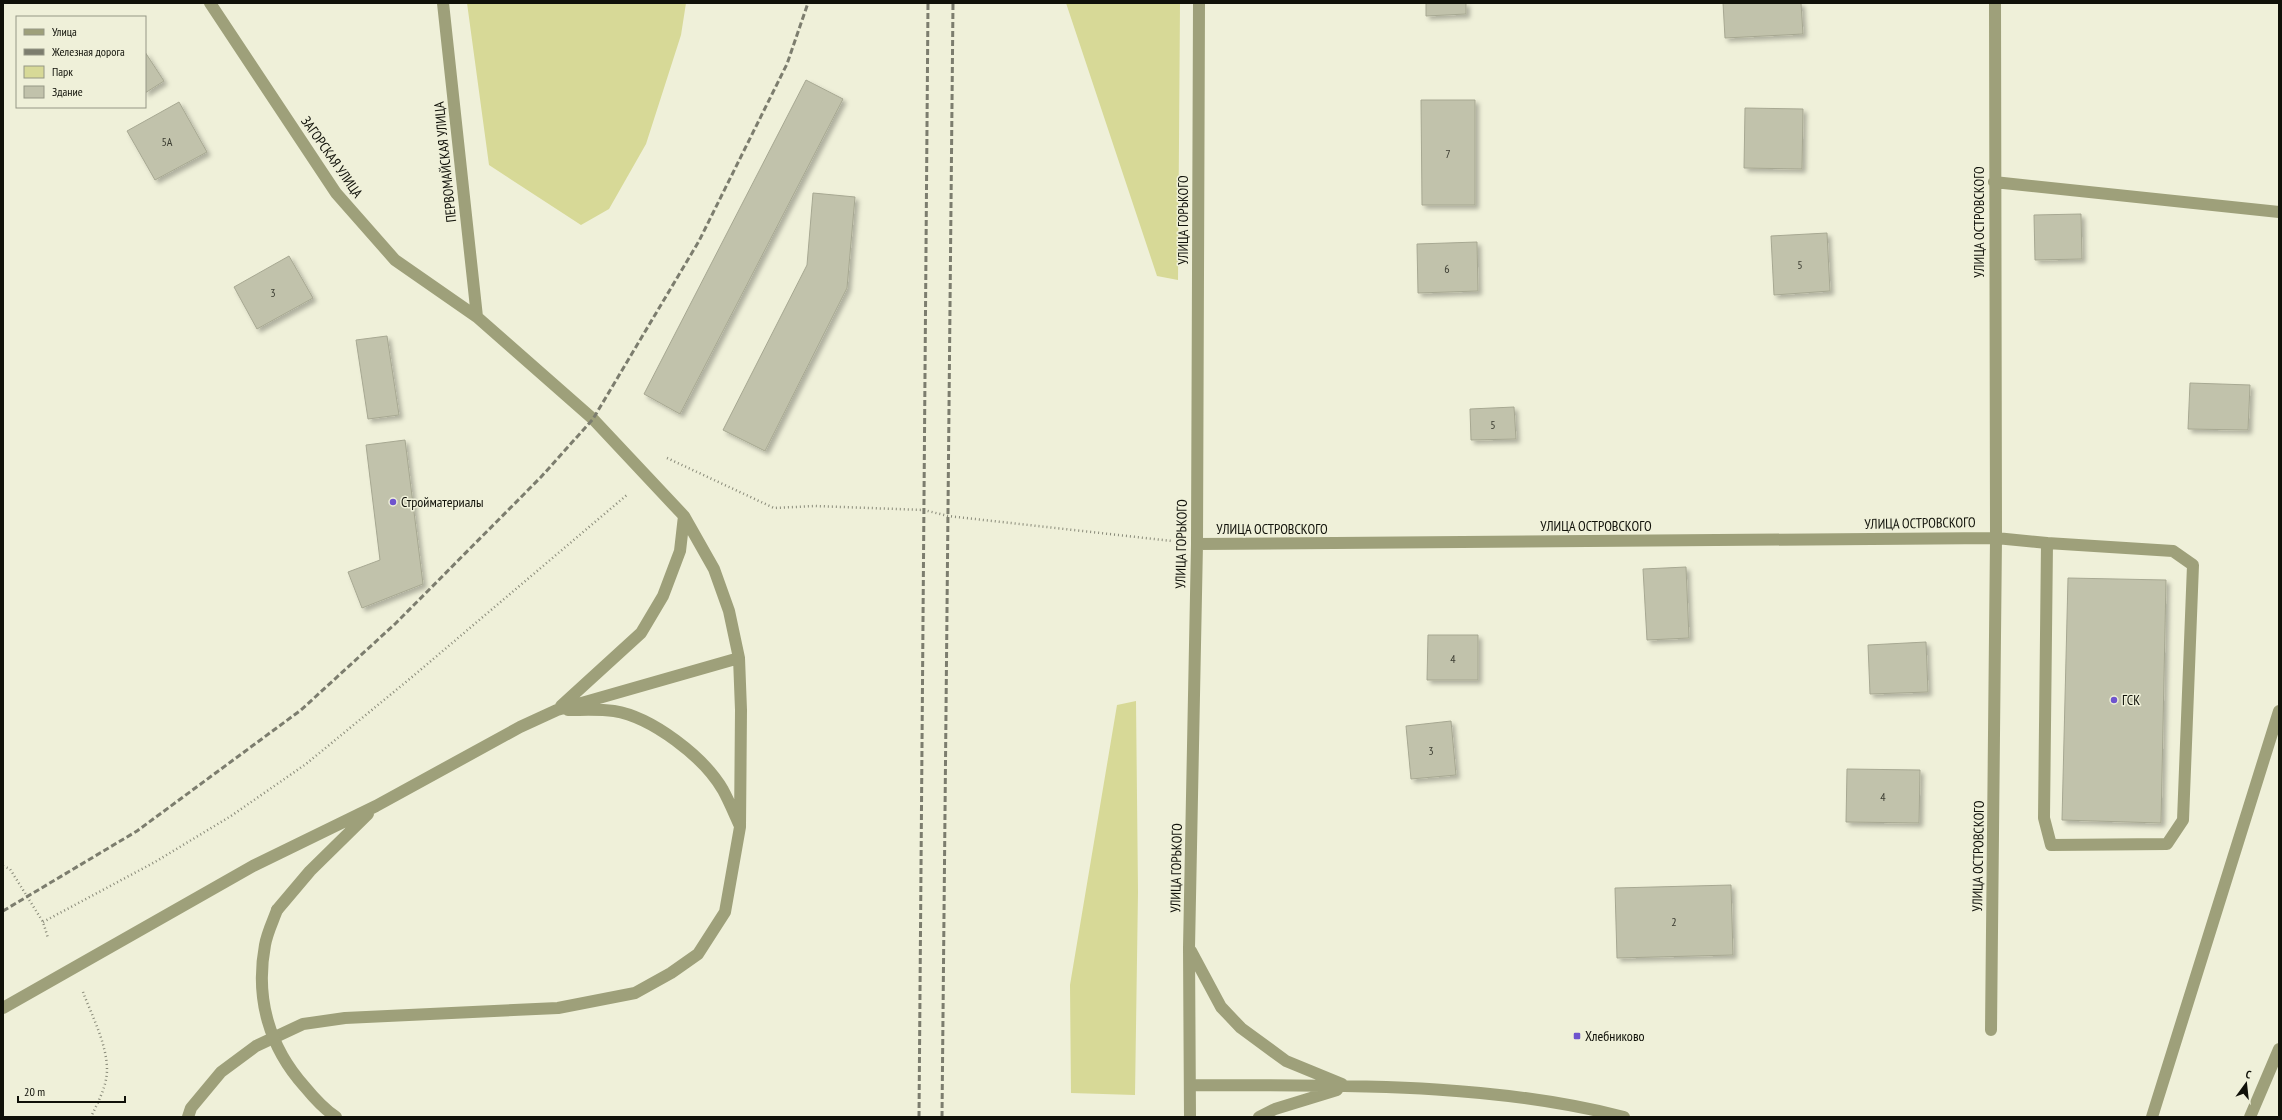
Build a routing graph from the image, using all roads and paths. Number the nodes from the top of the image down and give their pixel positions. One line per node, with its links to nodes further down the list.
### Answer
1 (210, 3): 7 (street, ЗАГОРСКАЯ УЛИЦА)
2 (442, 3): 7 (street, ПЕРВОМАЙСКАЯ УЛИЦА)
3 (1199, 3): 13 (street, УЛИЦА ГОРЬКОГО)
4 (1995, 3): 5 (street, УЛИЦА ОСТРОВСКОГО)
5 (1994, 182): 6 (street); 11 (street, УЛИЦА ОСТРОВСКОГО)
6 (2279, 212)
7 (477, 317): 9 (street, ЗАГОРСКАЯ УЛИЦА)
8 (667, 458): 13 (path)
9 (649, 476): 10 (street, ЗАГОРСКАЯ УЛИЦА); 20 (path)
10 (684, 516): 14 (street, ЗАГОРСКАЯ УЛИЦА); 15 (street)
11 (1996, 538): 12 (street); 13 (street, УЛИЦА ОСТРОВСКОГО); 25 (street, УЛИЦА ОСТРОВСКОГО)
12 (2047, 543): 12 (street)
13 (1197, 544): 22 (street, УЛИЦА ГОРЬКОГО)
14 (739, 658): 15 (street); 18 (street, ЗАГОРСКАЯ УЛИЦА)
15 (557, 710): 17 (street); 18 (street)
16 (2279, 711): 36 (street)
17 (376, 806): 24 (street); 32 (street, bridge)
18 (740, 827): 31 (street, ЗАГОРСКАЯ УЛИЦА)
19 (3, 866): 20 (path)
20 (43, 922): 21 (path)
21 (48, 938)
22 (1190, 948): 27 (street, УЛИЦА ГОРЬКОГО); 28 (street)
23 (82, 992): 30 (path)
24 (3, 1008)
25 (1991, 1030)
26 (2279, 1049): 37 (street)
27 (1191, 1085): 28 (street); 33 (street, УЛИЦА ГОРЬКОГО)
28 (1348, 1086): 29 (street); 34 (street)
29 (1599, 1115): 35 (street)
30 (92, 1117)
31 (188, 1117)
32 (336, 1117)
33 (1190, 1117)
34 (1259, 1117)
35 (1624, 1117)
36 (2152, 1117)
37 (2250, 1117)

